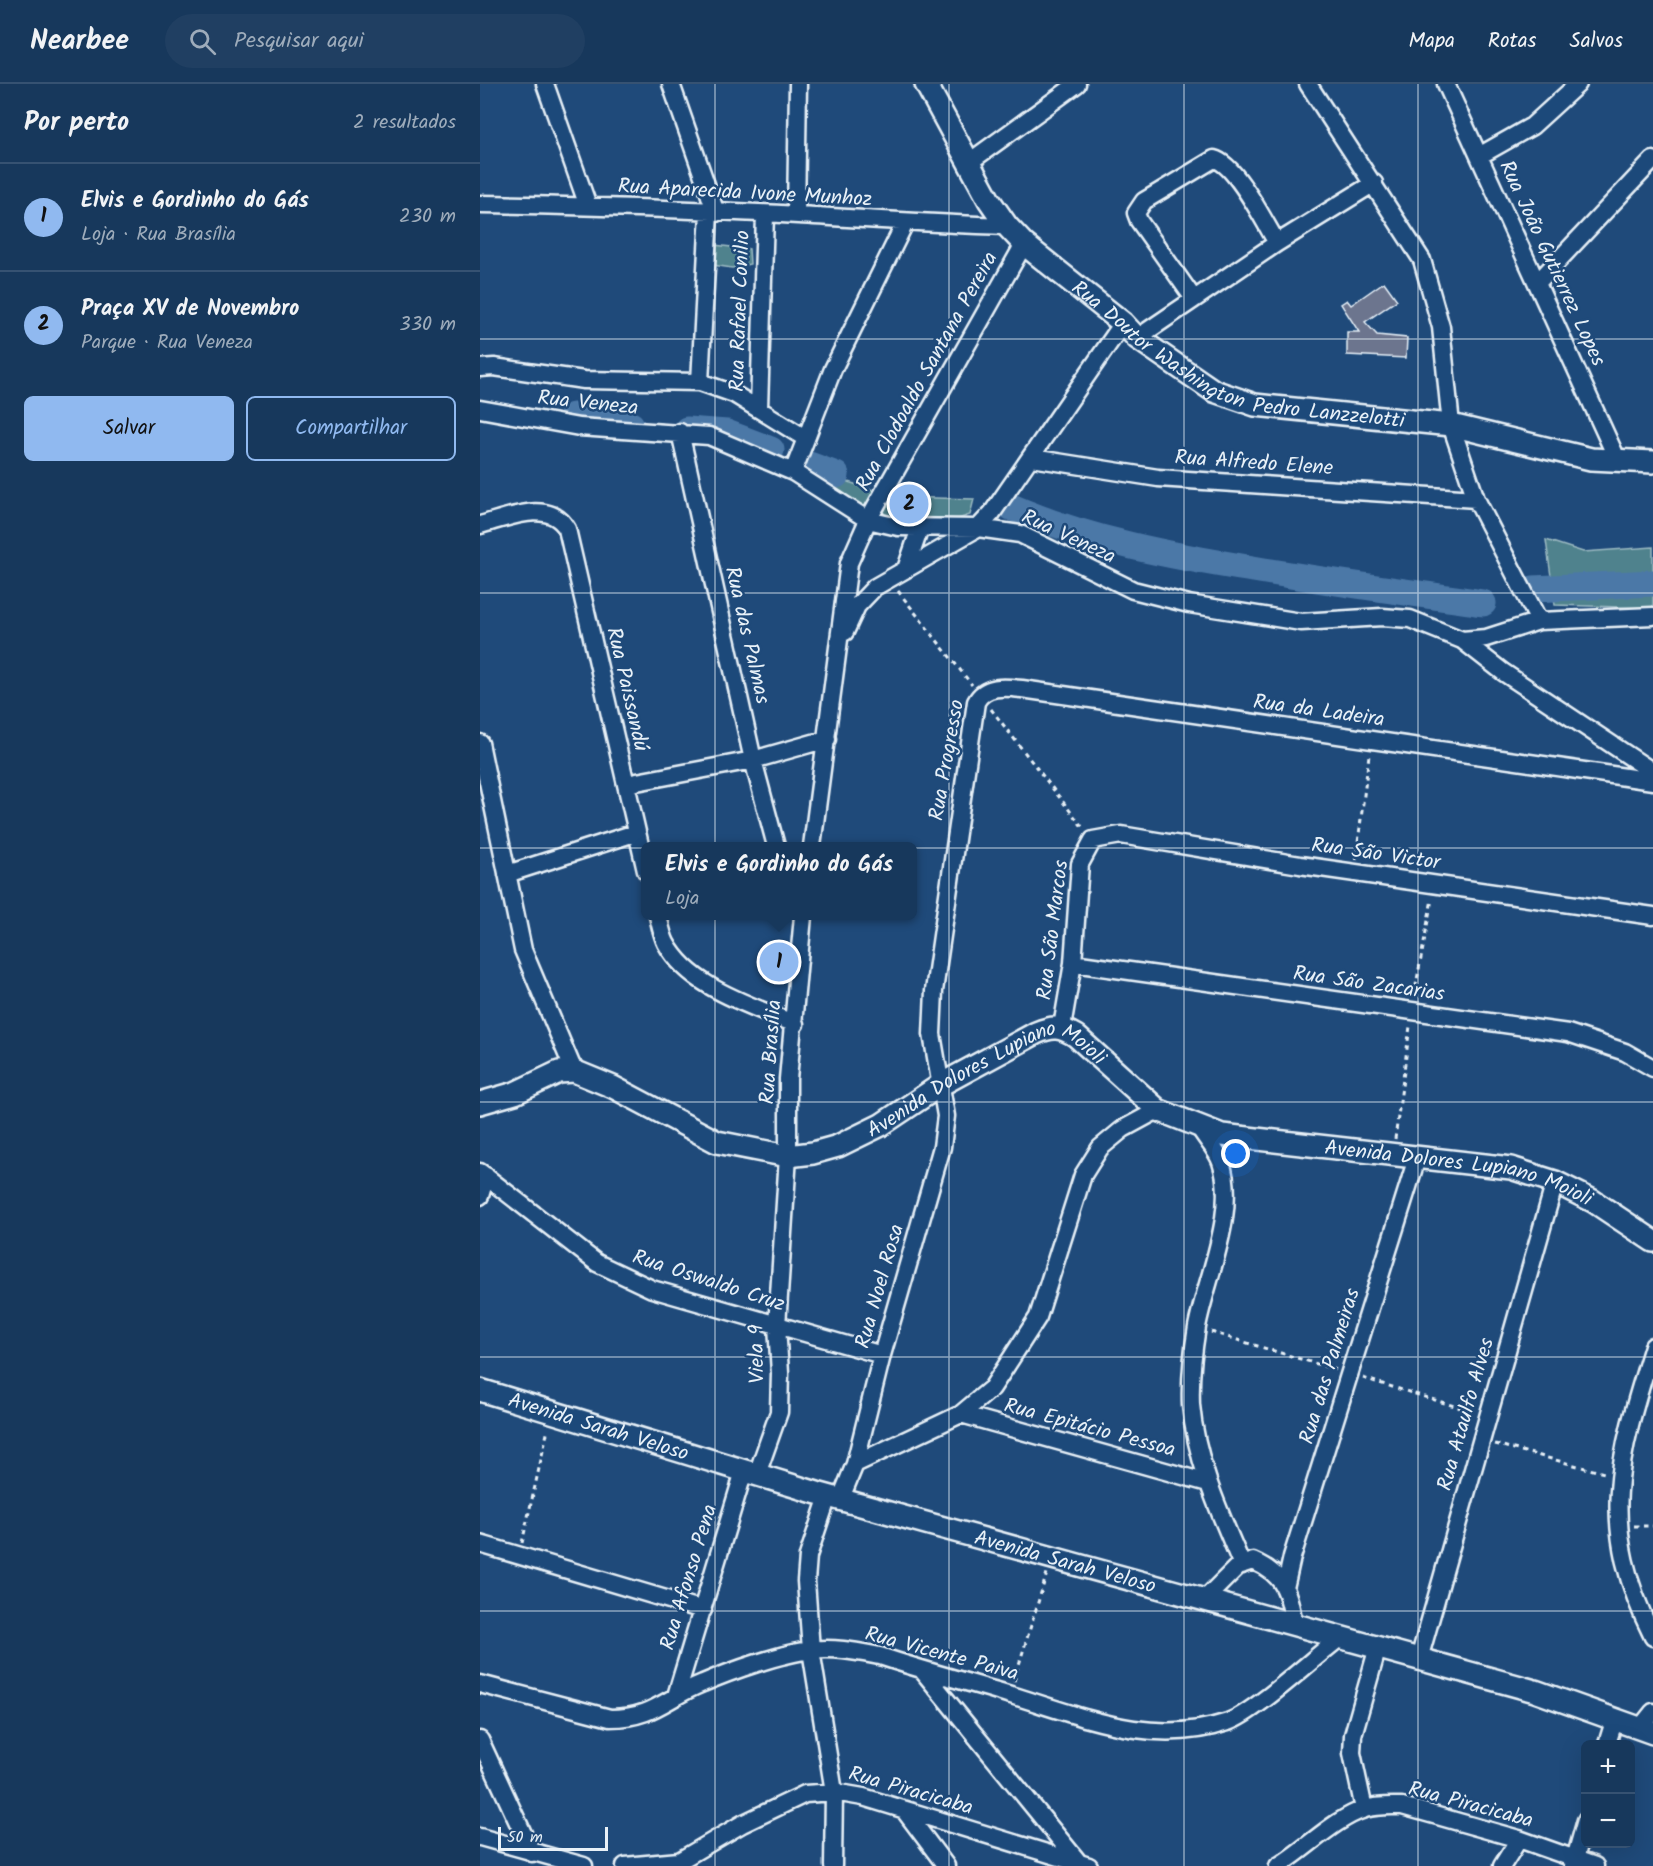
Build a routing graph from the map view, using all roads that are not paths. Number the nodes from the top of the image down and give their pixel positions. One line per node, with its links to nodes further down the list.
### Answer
1 (545, 84): 14 (street)
2 (671, 84): 15 (street)
3 (798, 84): 17 (street)
4 (926, 84): 11 (main road, Rua Doutor Washington Pedro Lanzzelotti)
5 (1077, 84): 11 (street)
6 (1308, 84): 12 (street)
7 (1446, 84): 9 (street, Rua João Gutierrez Lopes)
8 (1578, 84): 9 (street)
9 (1479, 156): 22 (street, Rua João Gutierrez Lopes)
10 (1653, 160): 22 (street)
11 (968, 163): 19 (main road, Rua Doutor Washington Pedro Lanzzelotti)
12 (1374, 183): 20 (street); 29 (street)
13 (480, 204): 14 (street, Rua Aparecida Ivone Munhoz)
14 (588, 206): 15 (street, Rua Aparecida Ivone Munhoz)
15 (712, 212): 16 (street, Rua Aparecida Ivone Munhoz); 26 (street)
16 (765, 215): 17 (street, Rua Aparecida Ivone Munhoz); 27 (street, Rua Rafael Conilio)
17 (796, 215): 18 (street, Rua Aparecida Ivone Munhoz)
18 (905, 224): 19 (street, Rua Aparecida Ivone Munhoz); 31 (street)
19 (1007, 226): 21 (main road, Rua Doutor Washington Pedro Lanzzelotti)
20 (1277, 243): 23 (street); 23 (street)
21 (1024, 244): 24 (main road, Rua Doutor Washington Pedro Lanzzelotti); 37 (street, Rua Clodoaldo Santana Pereira)
22 (1537, 283): 33 (street, Rua João Gutierrez Lopes)
23 (1194, 299): 24 (street)
24 (1130, 331): 29 (main road, Rua Doutor Washington Pedro Lanzzelotti); 32 (street)
25 (480, 368): 26 (street)
26 (700, 382): 27 (street)
27 (759, 408): 31 (street)
28 (480, 409): 30 (street, Rua Veneza)
29 (1451, 425): 33 (main road, Rua Doutor Washington Pedro Lanzzelotti); 36 (street)
30 (680, 432): 35 (street, Rua Veneza); 51 (street, Rua das Palmas)
31 (806, 438): 35 (street)
32 (1032, 458): 36 (street, Rua Alfredo Elene); 40 (street)
33 (1618, 461): 34 (main road, Rua Doutor Washington Pedro Lanzzelotti)
34 (1653, 462)
35 (793, 472): 37 (street, Rua Veneza)
36 (1476, 499): 45 (street)
37 (868, 520): 39 (street, Rua Veneza); 41 (street)
38 (480, 525): 55 (street, Rua Paissandú)
39 (920, 528): 40 (street, Rua Veneza); 42 (street)
40 (978, 528): 42 (street); 46 (street, Rua Veneza)
41 (849, 563): 43 (street); 47 (street)
42 (906, 569): 43 (street)
43 (875, 587): 47 (street)
44 (1653, 616): 45 (street, Rua Veneza)
45 (1539, 621): 46 (street, Rua Veneza)
46 (1462, 640): 52 (street)
47 (841, 643): 49 (street)
48 (980, 694): 54 (street, Rua da Ladeira); 70 (street, Rua Progresso)
49 (827, 739): 51 (street); 59 (street)
50 (480, 743): 53 (street)
51 (753, 760): 55 (street); 58 (street, Rua das Palmas)
52 (1653, 772)
53 (483, 773): 61 (street)
54 (1653, 781)
55 (626, 784): 56 (street, Rua Paissandú)
56 (635, 833): 60 (street, Rua Paissandú); 61 (street)
57 (1093, 840): 62 (street, Rua São Victor); 65 (street, Rua São Marcos)
58 (775, 842)
59 (814, 842)
60 (641, 856)
61 (507, 874): 69 (street)
62 (1653, 916)
63 (659, 920): 66 (street)
64 (800, 920): 66 (street, Rua Brasília)
65 (1073, 963): 67 (street, Rua São Marcos); 68 (street, Rua São Zacarias)
66 (795, 1024): 74 (street, Rua Brasília)
67 (1062, 1028): 70 (main road, Avenida Dolores Lupiano Moioli); 72 (main road, Avenida Dolores Lupiano Moioli)
68 (1653, 1068)
69 (574, 1071): 71 (main road); 74 (main road, Avenida Dolores Lupiano Moioli)
70 (942, 1084): 74 (main road, Avenida Dolores Lupiano Moioli); 82 (street, Rua Noel Rosa)
71 (480, 1103)
72 (1158, 1110): 73 (main road, Avenida Dolores Lupiano Moioli); 84 (street)
73 (1199, 1127): 75 (main road, Avenida Dolores Lupiano Moioli); 87 (street)
74 (788, 1156): 80 (street, Viela 9)
75 (1417, 1158): 77 (main road, Avenida Dolores Lupiano Moioli); 91 (street, Rua das Palmeiras)
76 (483, 1174): 78 (street); 80 (street, Rua Oswaldo Cruz)
77 (1556, 1182): 79 (main road, Avenida Dolores Lupiano Moioli); 99 (street, Rua Ataulfo Alves)
78 (480, 1196)
79 (1653, 1241)
80 (777, 1326): 82 (street, Rua Oswaldo Cruz); 86 (street, Viela 9)
81 (1653, 1347): 95 (street)
82 (882, 1355): 85 (street, Rua Noel Rosa)
83 (480, 1390): 86 (main road, Avenida Sarah Veloso)
84 (960, 1414): 85 (street); 87 (street, Rua Epitácio Pessoa)
85 (855, 1464): 88 (street, Rua Noel Rosa)
86 (750, 1473): 88 (main road, Avenida Sarah Veloso); 93 (street, Rua Afonso Pena)
87 (1208, 1482): 90 (street)
88 (834, 1497): 92 (main road, Avenida Sarah Veloso); 98 (street, Rua Noel Rosa)
89 (480, 1544): 93 (street)
90 (1242, 1565): 91 (street); 92 (street)
91 (1285, 1587): 94 (street)
92 (1205, 1599): 94 (main road, Avenida Sarah Veloso)
93 (703, 1610): 102 (street, Rua Afonso Pena)
94 (1294, 1624): 96 (main road, Avenida Sarah Veloso)
95 (1653, 1636)
96 (1341, 1637): 97 (main road, Avenida Sarah Veloso); 100 (street, Rua Vicente Paiva)
97 (1378, 1647): 99 (main road, Avenida Sarah Veloso); 108 (street)
98 (812, 1650): 100 (street, Rua Vicente Paiva); 102 (street, Rua Vicente Paiva); 107 (street, Rua Noel Rosa)
99 (1419, 1659): 103 (main road, Avenida Sarah Veloso)
100 (922, 1670): 115 (street)
101 (480, 1684): 102 (street, Rua Vicente Paiva)
102 (676, 1696)
103 (1615, 1718): 104 (main road, Avenida Sarah Veloso); 106 (street)
104 (1649, 1724)
105 (480, 1740): 113 (street)
106 (1608, 1740)
107 (834, 1792): 109 (street, Rua Piracicaba); 117 (street, Rua Piracicaba); 118 (street, Rua Noel Rosa)
108 (1364, 1809): 112 (street, Rua Piracicaba); 120 (street, Rua Piracicaba)
109 (904, 1810): 115 (street, Rua Piracicaba); 119 (street)
110 (480, 1837): 113 (street)
111 (1581, 1838): 114 (street)
112 (1519, 1839): 114 (street, Rua Piracicaba); 121 (street)
113 (532, 1853): 116 (street)
114 (1574, 1862): 122 (street, Rua Piracicaba)
115 (1085, 1865)
116 (584, 1866)
117 (625, 1866)
118 (833, 1866)
119 (946, 1866)
120 (1278, 1866)
121 (1502, 1866)
122 (1595, 1866)

